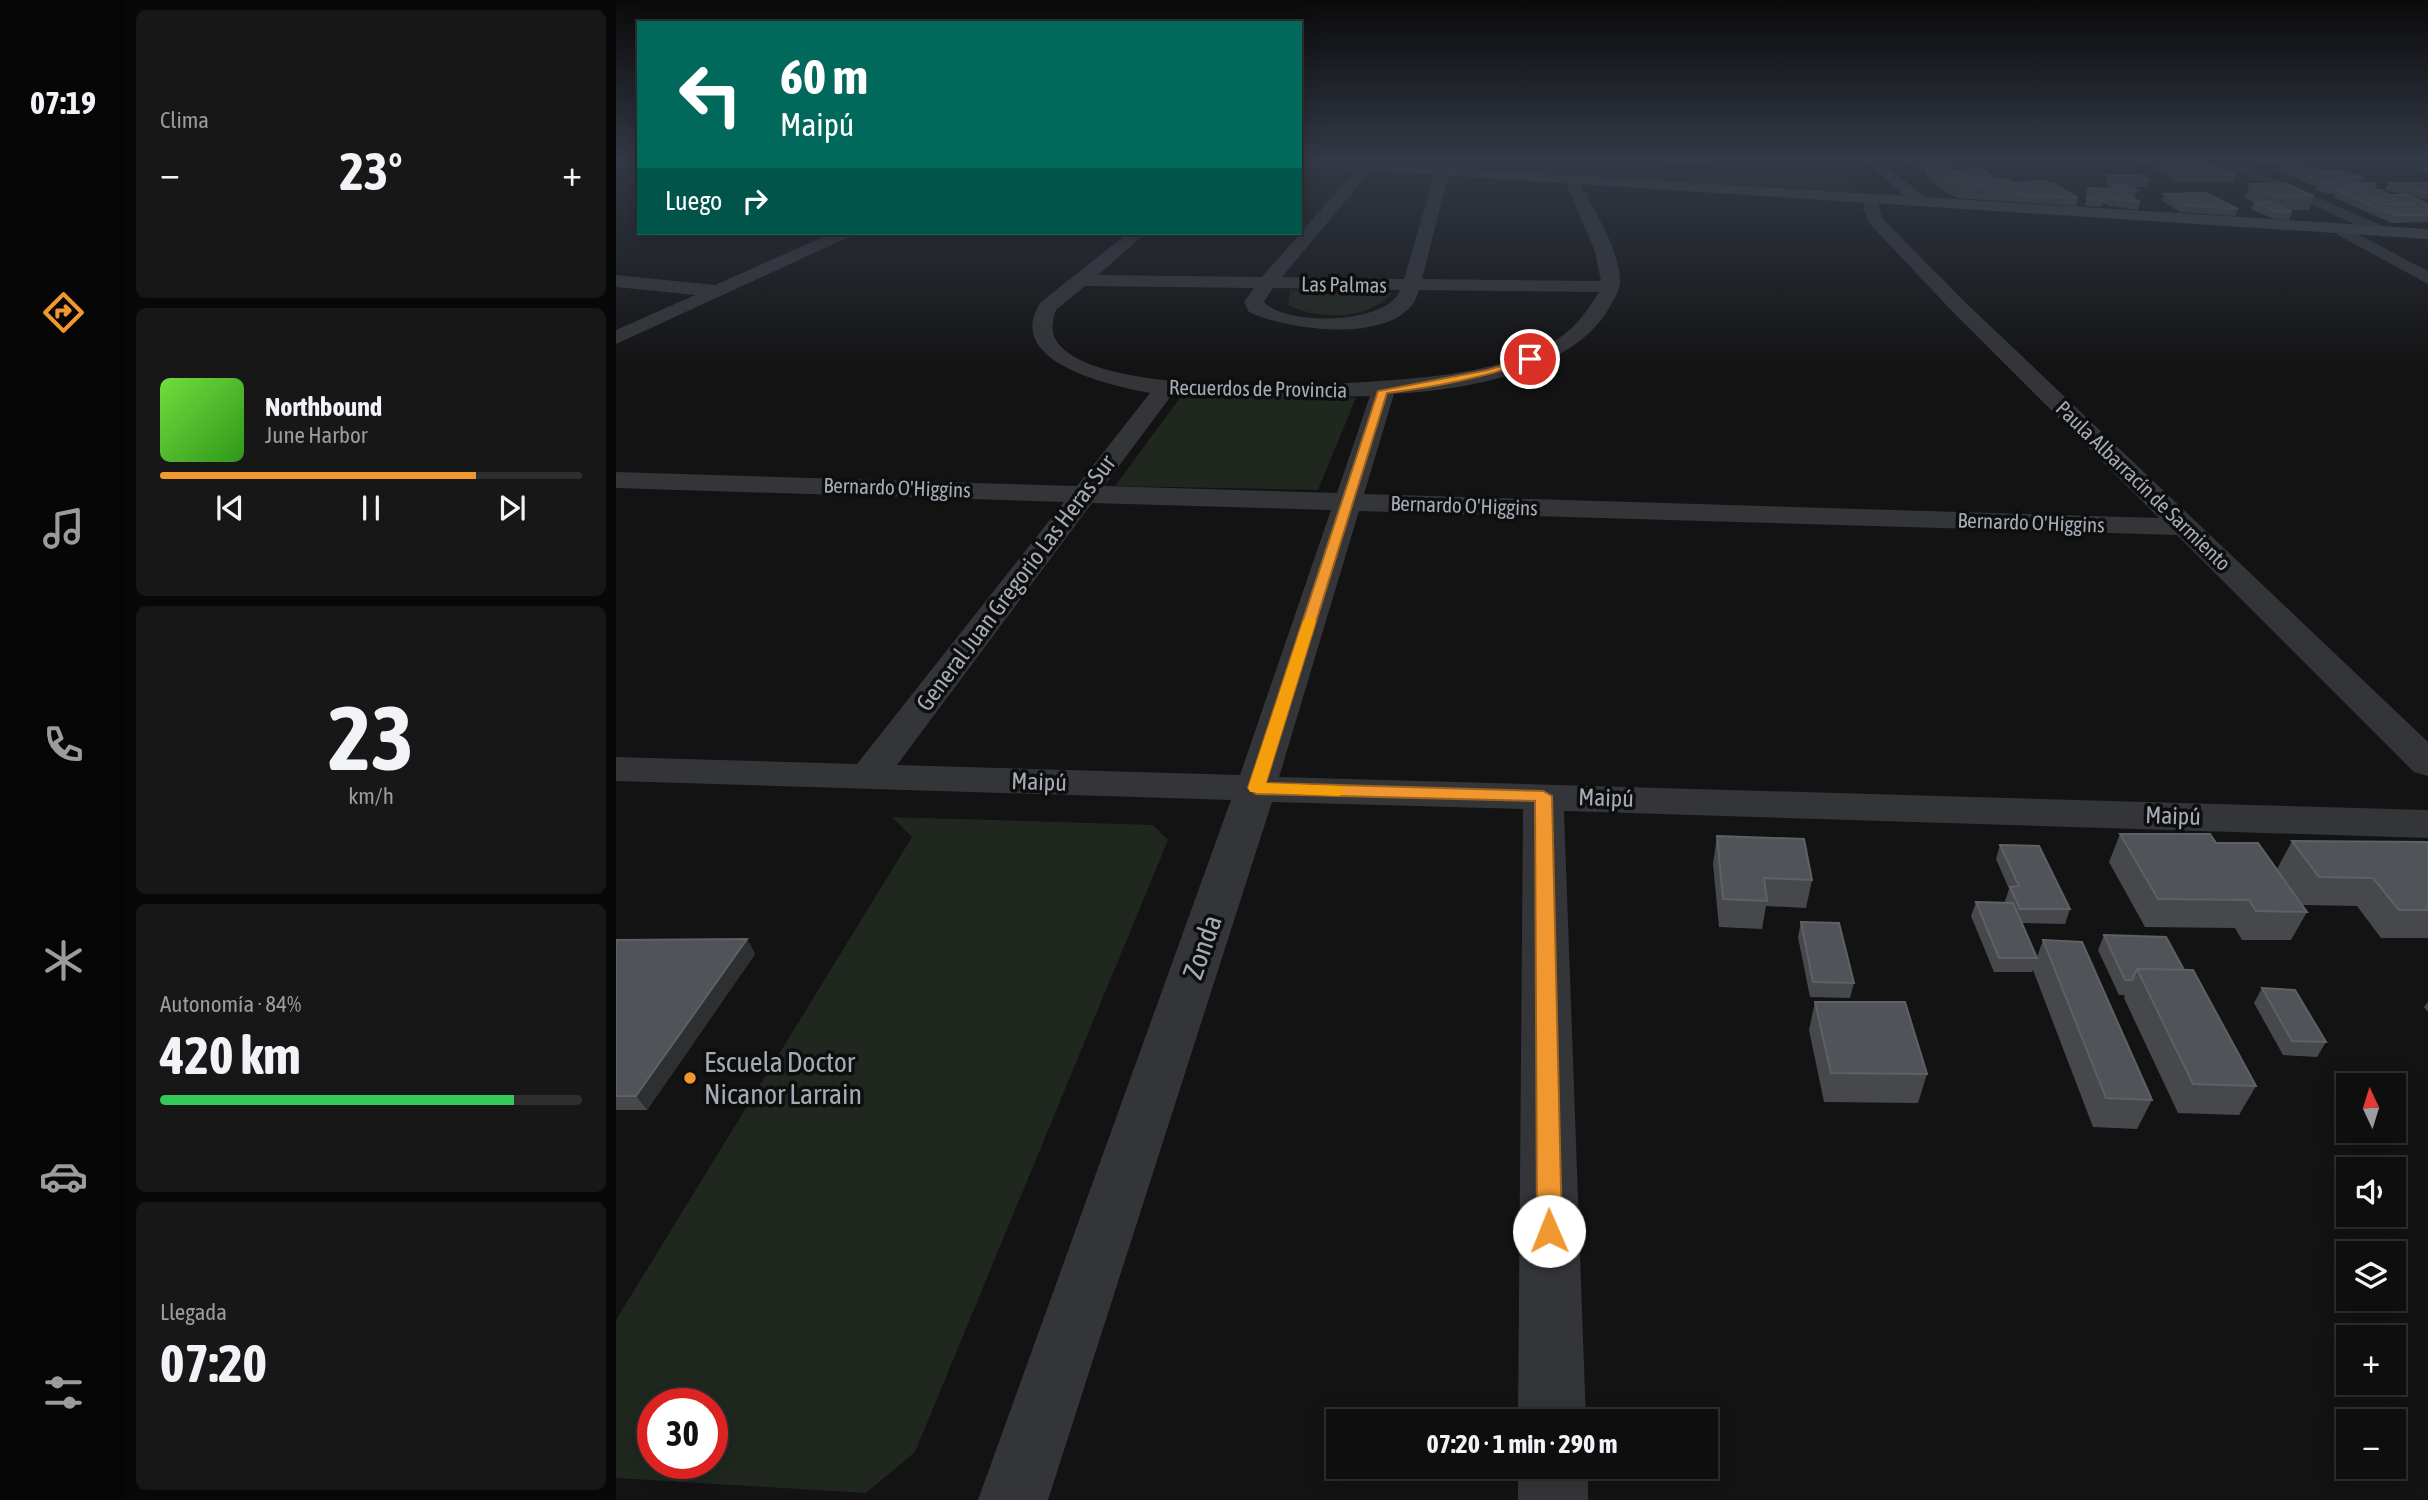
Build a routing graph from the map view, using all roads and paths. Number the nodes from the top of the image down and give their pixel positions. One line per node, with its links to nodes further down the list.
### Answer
1 (1314, 228): 15 (street)
2 (1427, 228): 16 (street)
3 (1592, 228): 17 (street)
4 (1882, 228): 25 (street, Paula Albarracín de Sarmiento)
5 (2322, 228): 7 (main road)
6 (2375, 228): 8 (street)
7 (2337, 229): 8 (main road); 12 (street)
8 (2384, 232): 9 (main road)
9 (2428, 234)
10 (841, 235): 18 (street)
11 (1135, 235): 13 (street, Recuerdos de Provincia)
12 (2428, 278)
13 (1078, 280): 15 (street, Las Palmas); 20 (street, Recuerdos de Provincia)
14 (616, 281): 18 (street)
15 (1267, 283): 16 (street, Las Palmas); 16 (street)
16 (1411, 286): 17 (street, Las Palmas)
17 (1611, 287): 21 (street, Recuerdos de Provincia)
18 (715, 291): 19 (street)
19 (616, 338)
20 (1165, 389): 21 (street, Recuerdos de Provincia); 23 (street, General Juan Gregorio Las Heras Sur)
21 (1383, 391): 24 (street, Zonda)
22 (616, 480): 23 (street, Bernardo O'Higgins)
23 (1084, 494): 24 (street, Bernardo O'Higgins); 28 (street, General Juan Gregorio Las Heras Sur)
24 (1348, 502): 25 (street, Bernardo O'Higgins); 29 (street, Zonda)
25 (2186, 527): 26 (street, Paula Albarracín de Sarmiento)
26 (2428, 764)
27 (616, 769): 28 (street, Maipú)
28 (868, 777): 29 (street, Maipú)
29 (1256, 788): 30 (street, Maipú); 34 (street, Zonda)
30 (1543, 796): 31 (street, Maipú); 32 (street)
31 (2428, 824)
32 (1552, 1409)
33 (1553, 1479): 35 (street)
34 (1013, 1500)
35 (1553, 1500)

